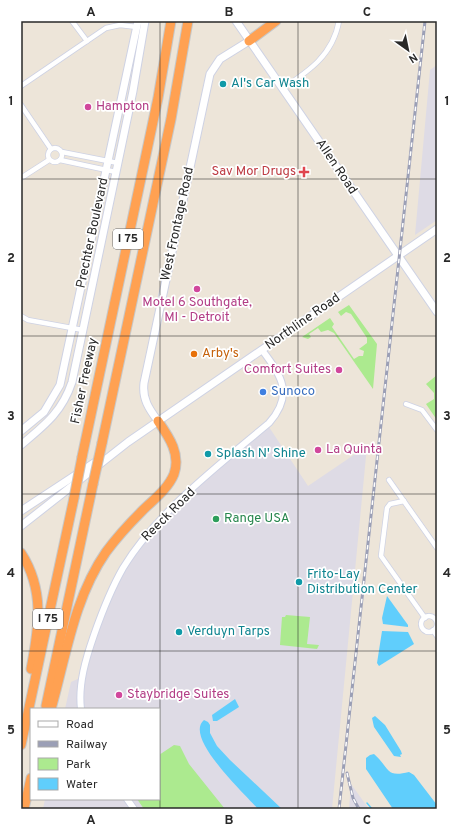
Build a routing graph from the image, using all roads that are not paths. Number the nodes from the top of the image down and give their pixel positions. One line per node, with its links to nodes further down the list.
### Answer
1 (72, 21): 9 (street)
2 (145, 21): 14 (main road, Prechter Boulevard)
3 (170, 21): 62 (highway, Fisher Freeway / I 75, bridge)
4 (188, 21): 59 (highway, I 75, bridge)
5 (236, 21): 10 (main road, Allen Road)
6 (276, 21): 10 (highway)
7 (339, 21): 13 (street)
8 (138, 24): 9 (street); 12 (main road, Prechter Boulevard)
9 (87, 41): 11 (street)
10 (249, 41): 13 (main road, Allen Road); 43 (main road, West Frontage Road)
11 (21, 86)
12 (123, 88): 14 (main road); 16 (main road, Prechter Boulevard)
13 (282, 89): 32 (main road, Allen Road)
14 (133, 91): 17 (main road, Prechter Boulevard)
15 (21, 105): 20 (street)
16 (118, 115): 17 (main road); 18 (main road, Prechter Boulevard)
17 (128, 118): 19 (main road, Prechter Boulevard)
18 (112, 140): 19 (main road); 24 (main road, Prechter Boulevard)
19 (122, 144): 25 (main road, Prechter Boulevard)
20 (51, 149): 21 (street); 22 (street)
21 (62, 152): 23 (street); 24 (street)
22 (50, 160): 23 (street); 28 (street)
23 (60, 160): 26 (street)
24 (108, 161): 25 (street); 26 (main road, Prechter Boulevard)
25 (118, 163): 27 (main road, Prechter Boulevard)
26 (106, 170): 27 (street); 30 (main road, Prechter Boulevard)
27 (116, 172): 31 (main road, Prechter Boulevard)
28 (21, 178)
29 (437, 229): 32 (main road, Northline Road)
30 (90, 242): 31 (main road); 33 (main road, Prechter Boulevard)
31 (101, 245): 34 (main road, Prechter Boulevard)
32 (398, 257): 35 (main road, Allen Road); 39 (main road, Northline Road)
33 (86, 268): 34 (main road); 37 (main road, Prechter Boulevard)
34 (91, 297): 38 (main road, Prechter Boulevard)
35 (437, 312)
36 (21, 316): 37 (street)
37 (73, 328): 38 (street); 40 (main road, Prechter Boulevard)
38 (83, 330): 41 (main road, Prechter Boulevard)
39 (262, 350): 43 (main road, Northline Road); 61 (street, Reeck Road)
40 (58, 391): 41 (main road); 45 (main road, Prechter Boulevard)
41 (68, 395): 46 (main road, Prechter Boulevard)
42 (406, 404): 44 (street)
43 (158, 421): 47 (main road, Northline Road); 60 (highway)
44 (437, 430)
45 (21, 431)
46 (21, 445)
47 (109, 455): 50 (main road, Northline Road); 51 (main road, Northline Road)
48 (389, 480): 49 (street)
49 (404, 501): 52 (street); 56 (street)
50 (21, 511)
51 (21, 526)
52 (437, 548)
53 (21, 552): 62 (highway)
54 (437, 613): 55 (street)
55 (431, 617): 56 (street); 57 (street)
56 (425, 618): 57 (street)
57 (435, 628): 58 (street)
58 (437, 636)
59 (46, 708)
60 (51, 708)
61 (81, 708)
62 (22, 742)
63 (30, 782): 65 (highway)
64 (128, 800): 66 (street)
65 (24, 809)
66 (134, 809)

